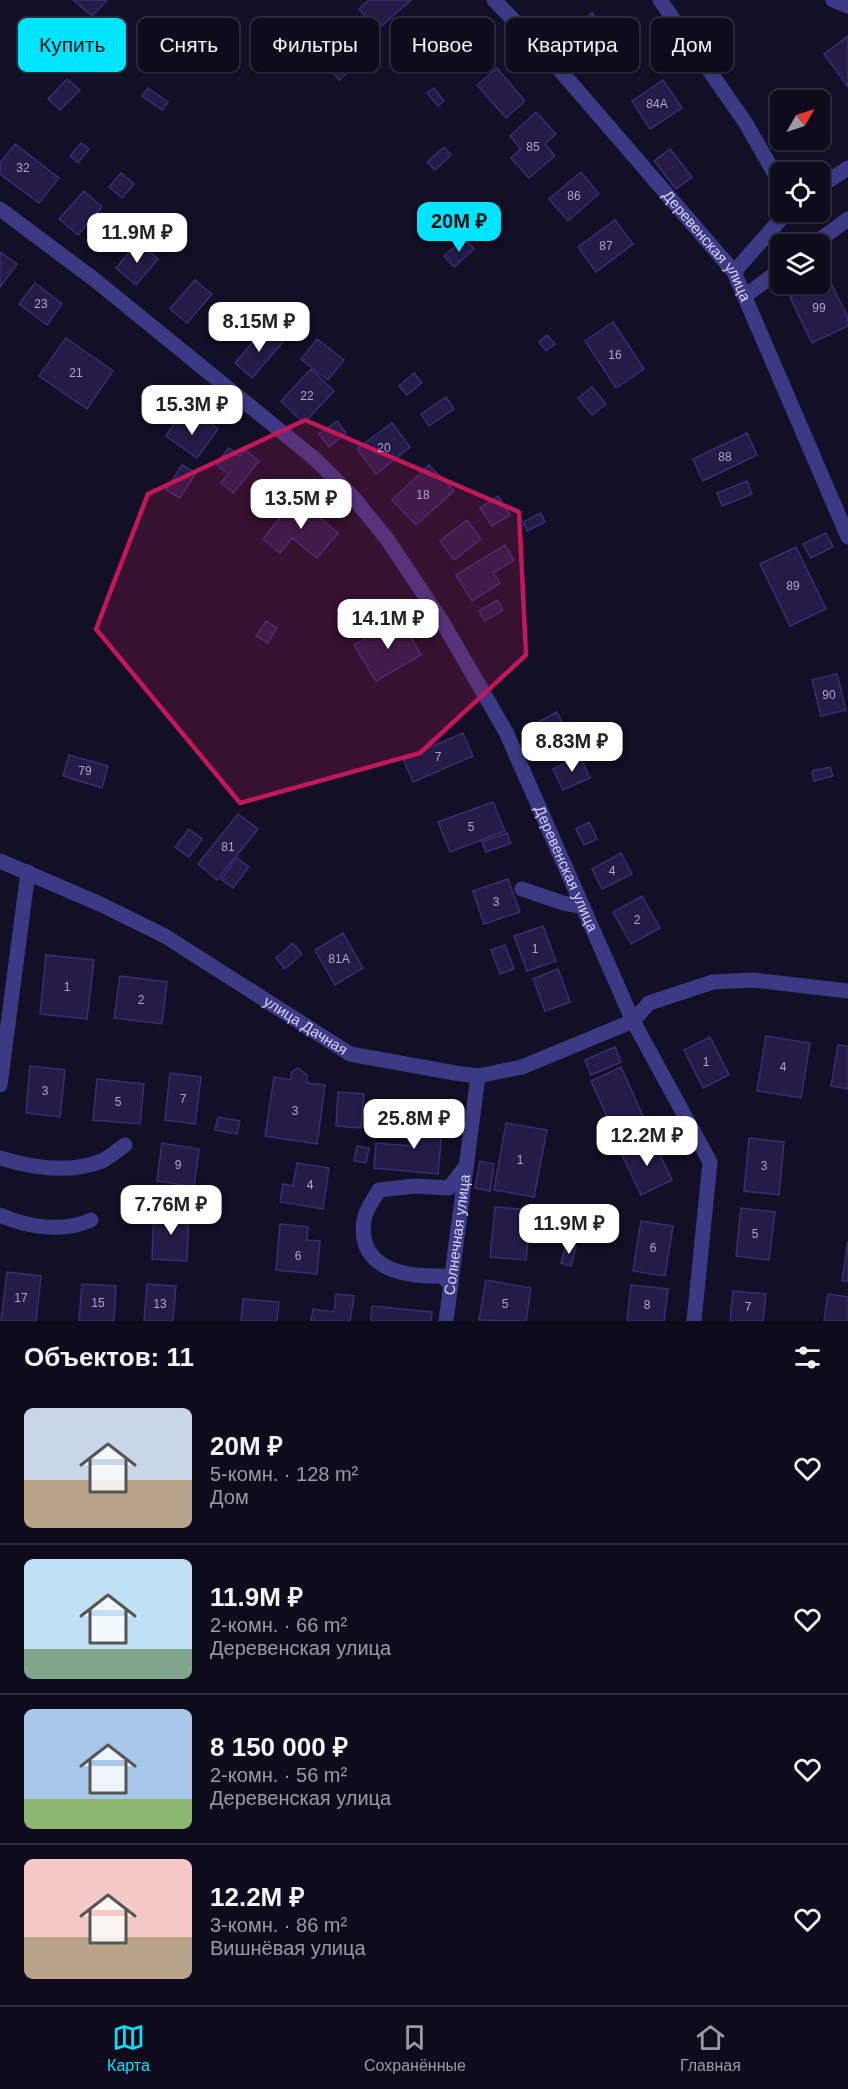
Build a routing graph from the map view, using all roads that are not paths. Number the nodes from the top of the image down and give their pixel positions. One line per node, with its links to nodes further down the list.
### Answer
1 (494, 0): 12 (street, Деревенская улица)
2 (660, 0): 5 (street)
3 (833, 0): 4 (street)
4 (848, 6)
5 (770, 166)
6 (848, 168): 7 (street)
7 (830, 180)
8 (0, 209): 19 (street, Деревенская улица)
9 (848, 219): 11 (street)
10 (778, 222): 12 (street)
11 (828, 234)
12 (734, 272): 14 (street, Деревенская улица)
13 (770, 277): 14 (street)
14 (745, 296): 15 (street, Деревенская улица)
15 (848, 537)
16 (0, 861): 17 (street, улица Дачная)
17 (28, 872): 22 (street, улица Дачная); 23 (street)
18 (522, 889): 19 (street)
19 (583, 907): 21 (street, Деревенская улица)
20 (848, 991): 21 (street)
21 (633, 1021): 22 (street, улица Дачная); 31 (street, Деревенская улица)
22 (478, 1076): 26 (street, Солнечная улица)
23 (0, 1085)
24 (125, 1145): 25 (street)
25 (0, 1158)
26 (466, 1166): 29 (street, Солнечная улица); 29 (street)
27 (0, 1215): 28 (street)
28 (91, 1220)
29 (451, 1285): 30 (street, Солнечная улица)
30 (446, 1321)
31 (694, 1321)

